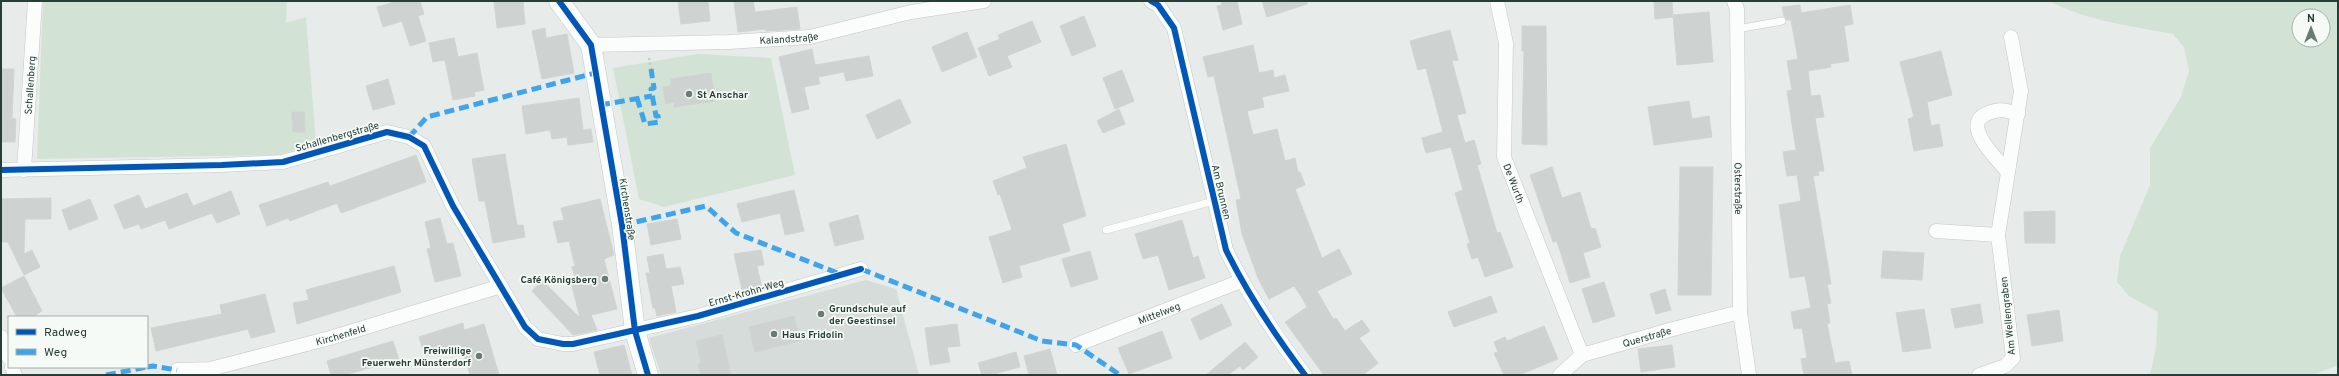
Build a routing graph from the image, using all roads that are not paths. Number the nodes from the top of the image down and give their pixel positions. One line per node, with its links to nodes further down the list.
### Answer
1 (35, 1): 13 (street, Schallenberg)
2 (559, 1): 10 (street)
3 (984, 1): 10 (street, Kalandstraße)
4 (1151, 1): 15 (street, Am Brunnen)
5 (1497, 1): 27 (street, De Wurth)
6 (1734, 1): 8 (street, Osterstraße)
7 (1782, 22): 8 (lane)
8 (1737, 29): 22 (street, Osterstraße)
9 (2011, 37): 11 (street, Am Wellengraben)
10 (591, 45): 23 (street, Kirchenstraße)
11 (2018, 114): 14 (street, Am Wellengraben); 14 (street)
12 (1, 170): 13 (street, Schallenbergstraße)
13 (24, 170): 21 (street, Schallenbergstraße)
14 (2007, 171): 18 (street, Am Wellengraben)
15 (1214, 201): 16 (lane); 20 (street, Am Brunnen)
16 (1106, 230)
17 (1936, 231): 18 (street)
18 (1998, 235): 33 (street, Am Wellengraben)
19 (861, 269): 23 (street, Ernst-Krohn-Weg)
20 (1241, 281): 25 (street, Mittelweg); 30 (street, Am Brunnen)
21 (502, 286): 23 (street, Schallenbergstraße); 28 (street, Kirchenfeld)
22 (1740, 312): 27 (street, Querstraße); 32 (street, Osterstraße)
23 (635, 331): 29 (street, Kirchenstraße)
24 (1, 337): 26 (street)
25 (1076, 345)
26 (8, 355)
27 (1582, 355): 31 (street, Querstraße)
28 (177, 370)
29 (648, 375)
30 (1305, 375)
31 (1560, 375)
32 (1749, 375)
33 (1979, 375)

